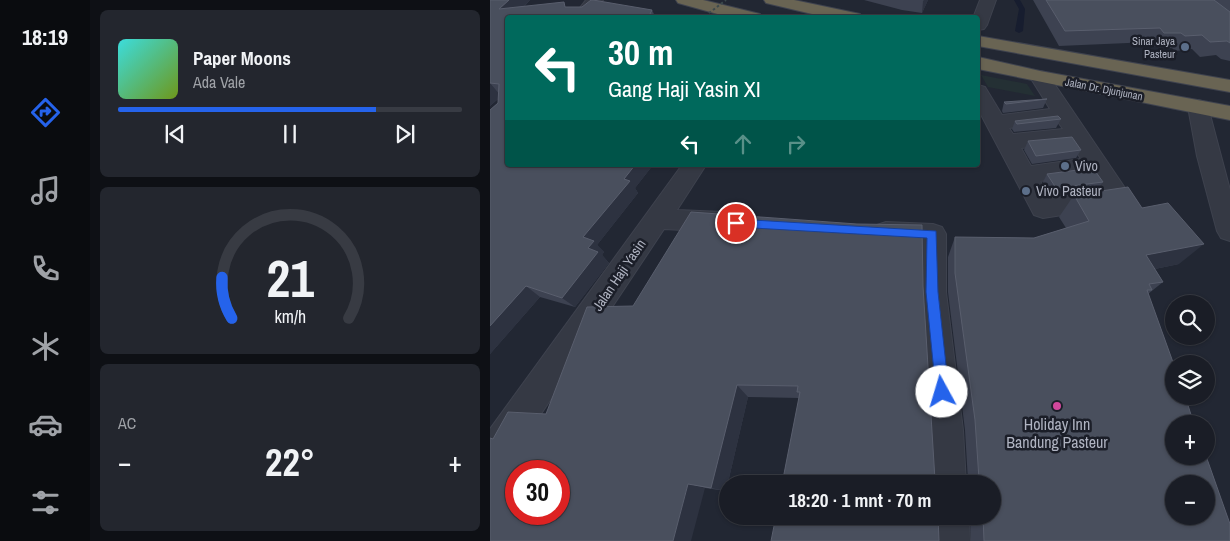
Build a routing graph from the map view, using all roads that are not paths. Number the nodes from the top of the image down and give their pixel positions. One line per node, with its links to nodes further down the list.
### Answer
1 (595, 0): 5 (street)
2 (684, 0): 6 (highway)
3 (988, 0): 8 (street)
4 (782, 1): 7 (highway)
5 (582, 15)
6 (742, 15)
7 (841, 15)
8 (980, 20)
9 (980, 41): 12 (highway, Jalan Dr. Djunjunan)
10 (980, 63): 11 (highway, Jalan Dr. Djunjunan)
11 (1040, 77): 14 (highway, Jalan Dr. Djunjunan); 16 (street)
12 (1230, 86)
13 (980, 95): 17 (street)
14 (1198, 107): 15 (highway, Jalan Dr. Djunjunan); 20 (street)
15 (1230, 113)
16 (1064, 114): 17 (street); 18 (street)
17 (995, 123): 19 (street)
18 (1077, 135): 19 (street); 21 (street)
19 (1006, 142): 23 (street)
20 (1219, 157): 27 (street)
21 (1097, 165): 23 (street); 23 (street)
22 (693, 167): 24 (street, Jalan Haji Yasin)
23 (1024, 175)
24 (658, 219): 25 (street); 28 (street, Jalan Haji Yasin)
25 (746, 224)
26 (864, 230): 29 (street)
27 (1230, 232)
28 (490, 458)
29 (948, 475)
30 (950, 525): 31 (street)
31 (951, 541)

